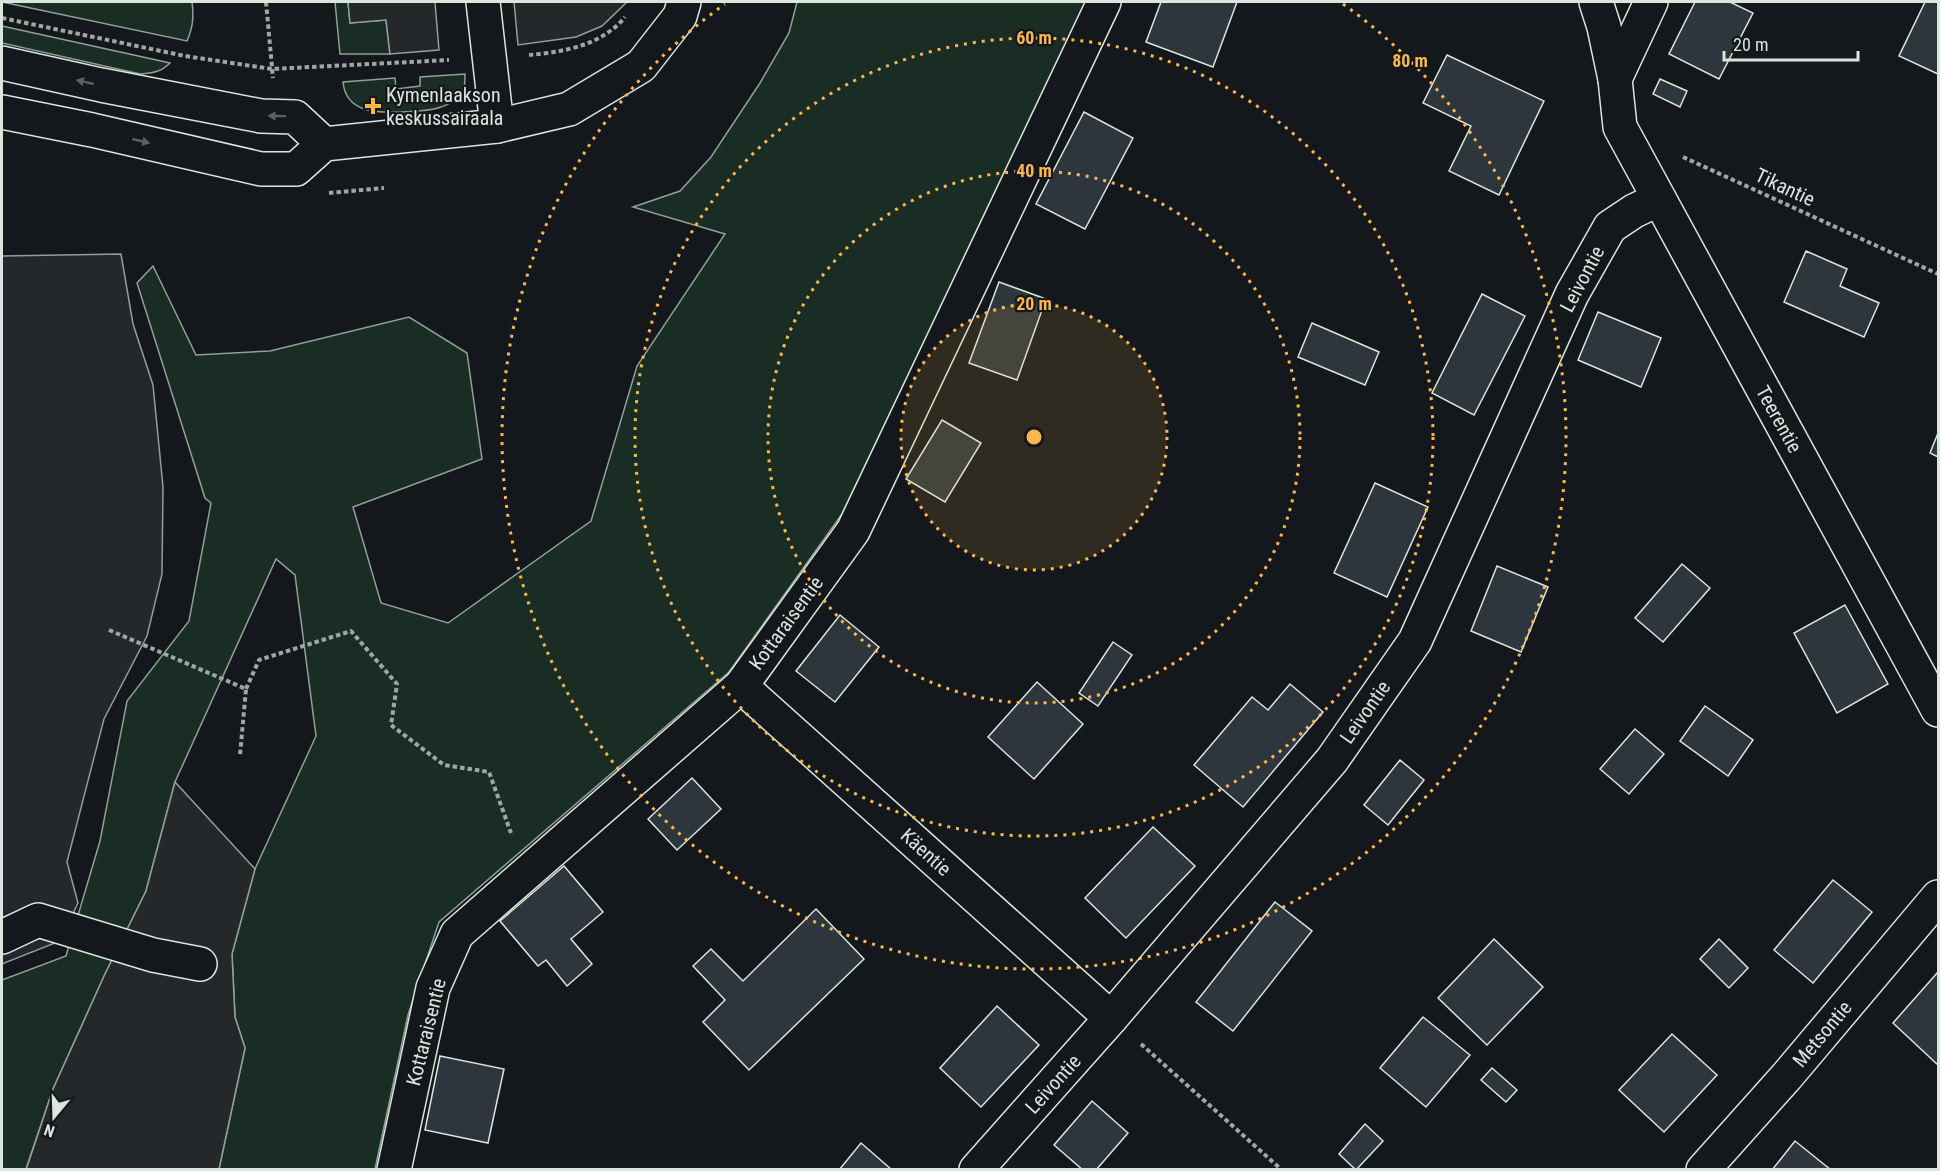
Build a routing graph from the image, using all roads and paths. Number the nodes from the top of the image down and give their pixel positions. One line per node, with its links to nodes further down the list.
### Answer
1 (266, 2): 12 (path)
2 (483, 2): 16 (street)
3 (684, 2): 16 (street)
4 (1104, 2): 22 (street, Kottaraisentie)
5 (1596, 2): 13 (street)
6 (1651, 2): 13 (street)
7 (629, 14): 9 (path)
8 (2, 18): 12 (path)
9 (525, 55)
10 (452, 60): 12 (path)
11 (2, 63): 18 (street, one-way to 11)
12 (272, 69): 14 (path)
13 (1615, 79): 17 (street)
14 (274, 87)
15 (2, 112): 18 (street, one-way to 18)
16 (497, 126): 18 (street)
17 (1620, 128): 19 (street, Teerentie); 20 (path, Tikantie)
18 (324, 144)
19 (1659, 199): 24 (street, Teerentie); 30 (street, Leivontie)
20 (1938, 274)
21 (109, 630): 23 (path)
22 (741, 686): 26 (street, Kottaraisentie); 30 (street, Käentie)
23 (246, 689): 25 (path); 26 (path)
24 (1938, 710)
25 (240, 755)
26 (526, 873): 31 (street, Kottaraisentie)
27 (1938, 897): 34 (street, Metsontie)
28 (2, 937): 29 (street)
29 (200, 964)
30 (1111, 1018): 32 (street, Leivontie); 33 (path)
31 (394, 1170)
32 (976, 1170)
33 (1282, 1170)
34 (1703, 1170)

